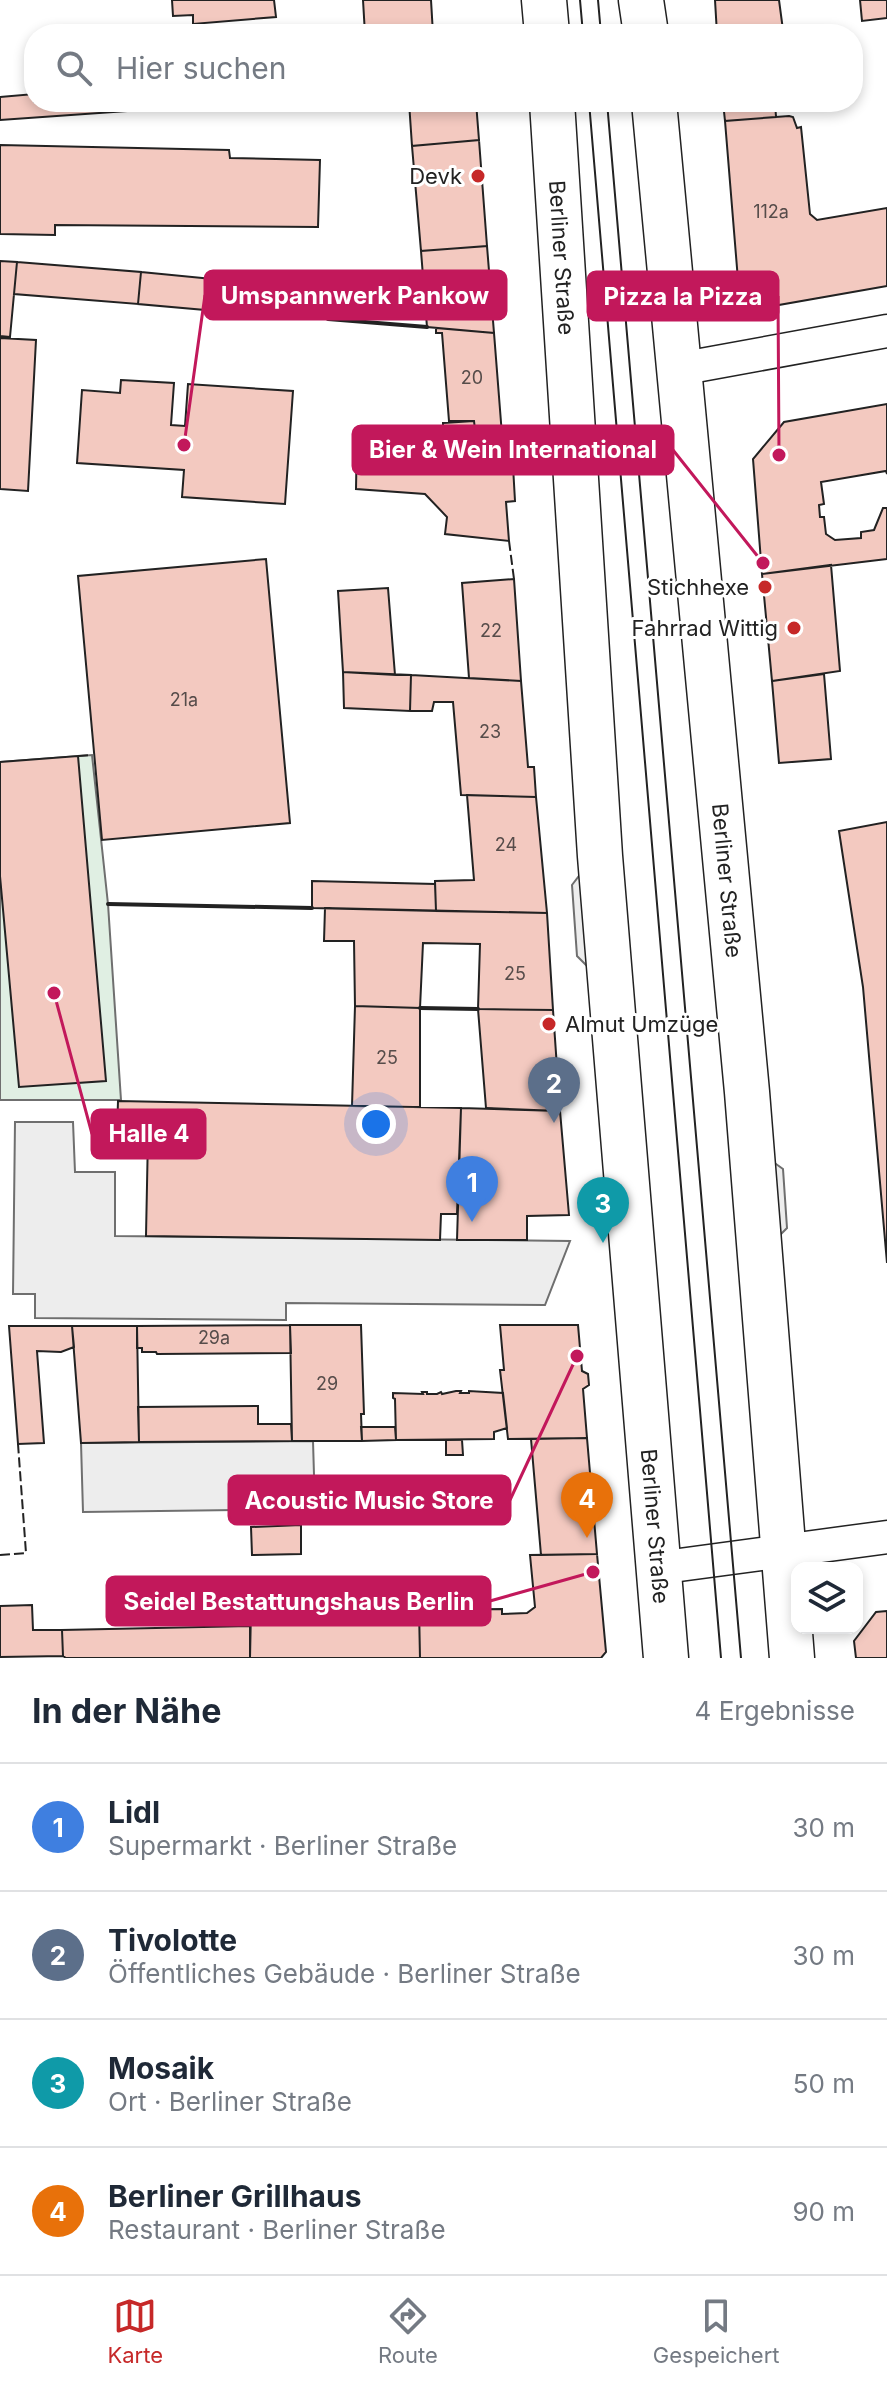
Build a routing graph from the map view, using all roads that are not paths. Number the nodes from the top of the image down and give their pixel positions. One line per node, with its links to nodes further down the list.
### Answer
1 (544, 0): 3 (main road)
2 (641, 0): 4 (main road)
3 (546, 24)
4 (645, 24)
5 (553, 112): 11 (main road, Berliner Straße)
6 (655, 112): 8 (main road, Berliner Straße)
7 (887, 331): 8 (street)
8 (679, 369): 10 (main road, Berliner Straße)
9 (887, 1537): 10 (street)
10 (783, 1552): 11 (street); 13 (main road, Berliner Straße)
11 (657, 1568): 12 (main road, Berliner Straße)
12 (666, 1658)
13 (792, 1658)

